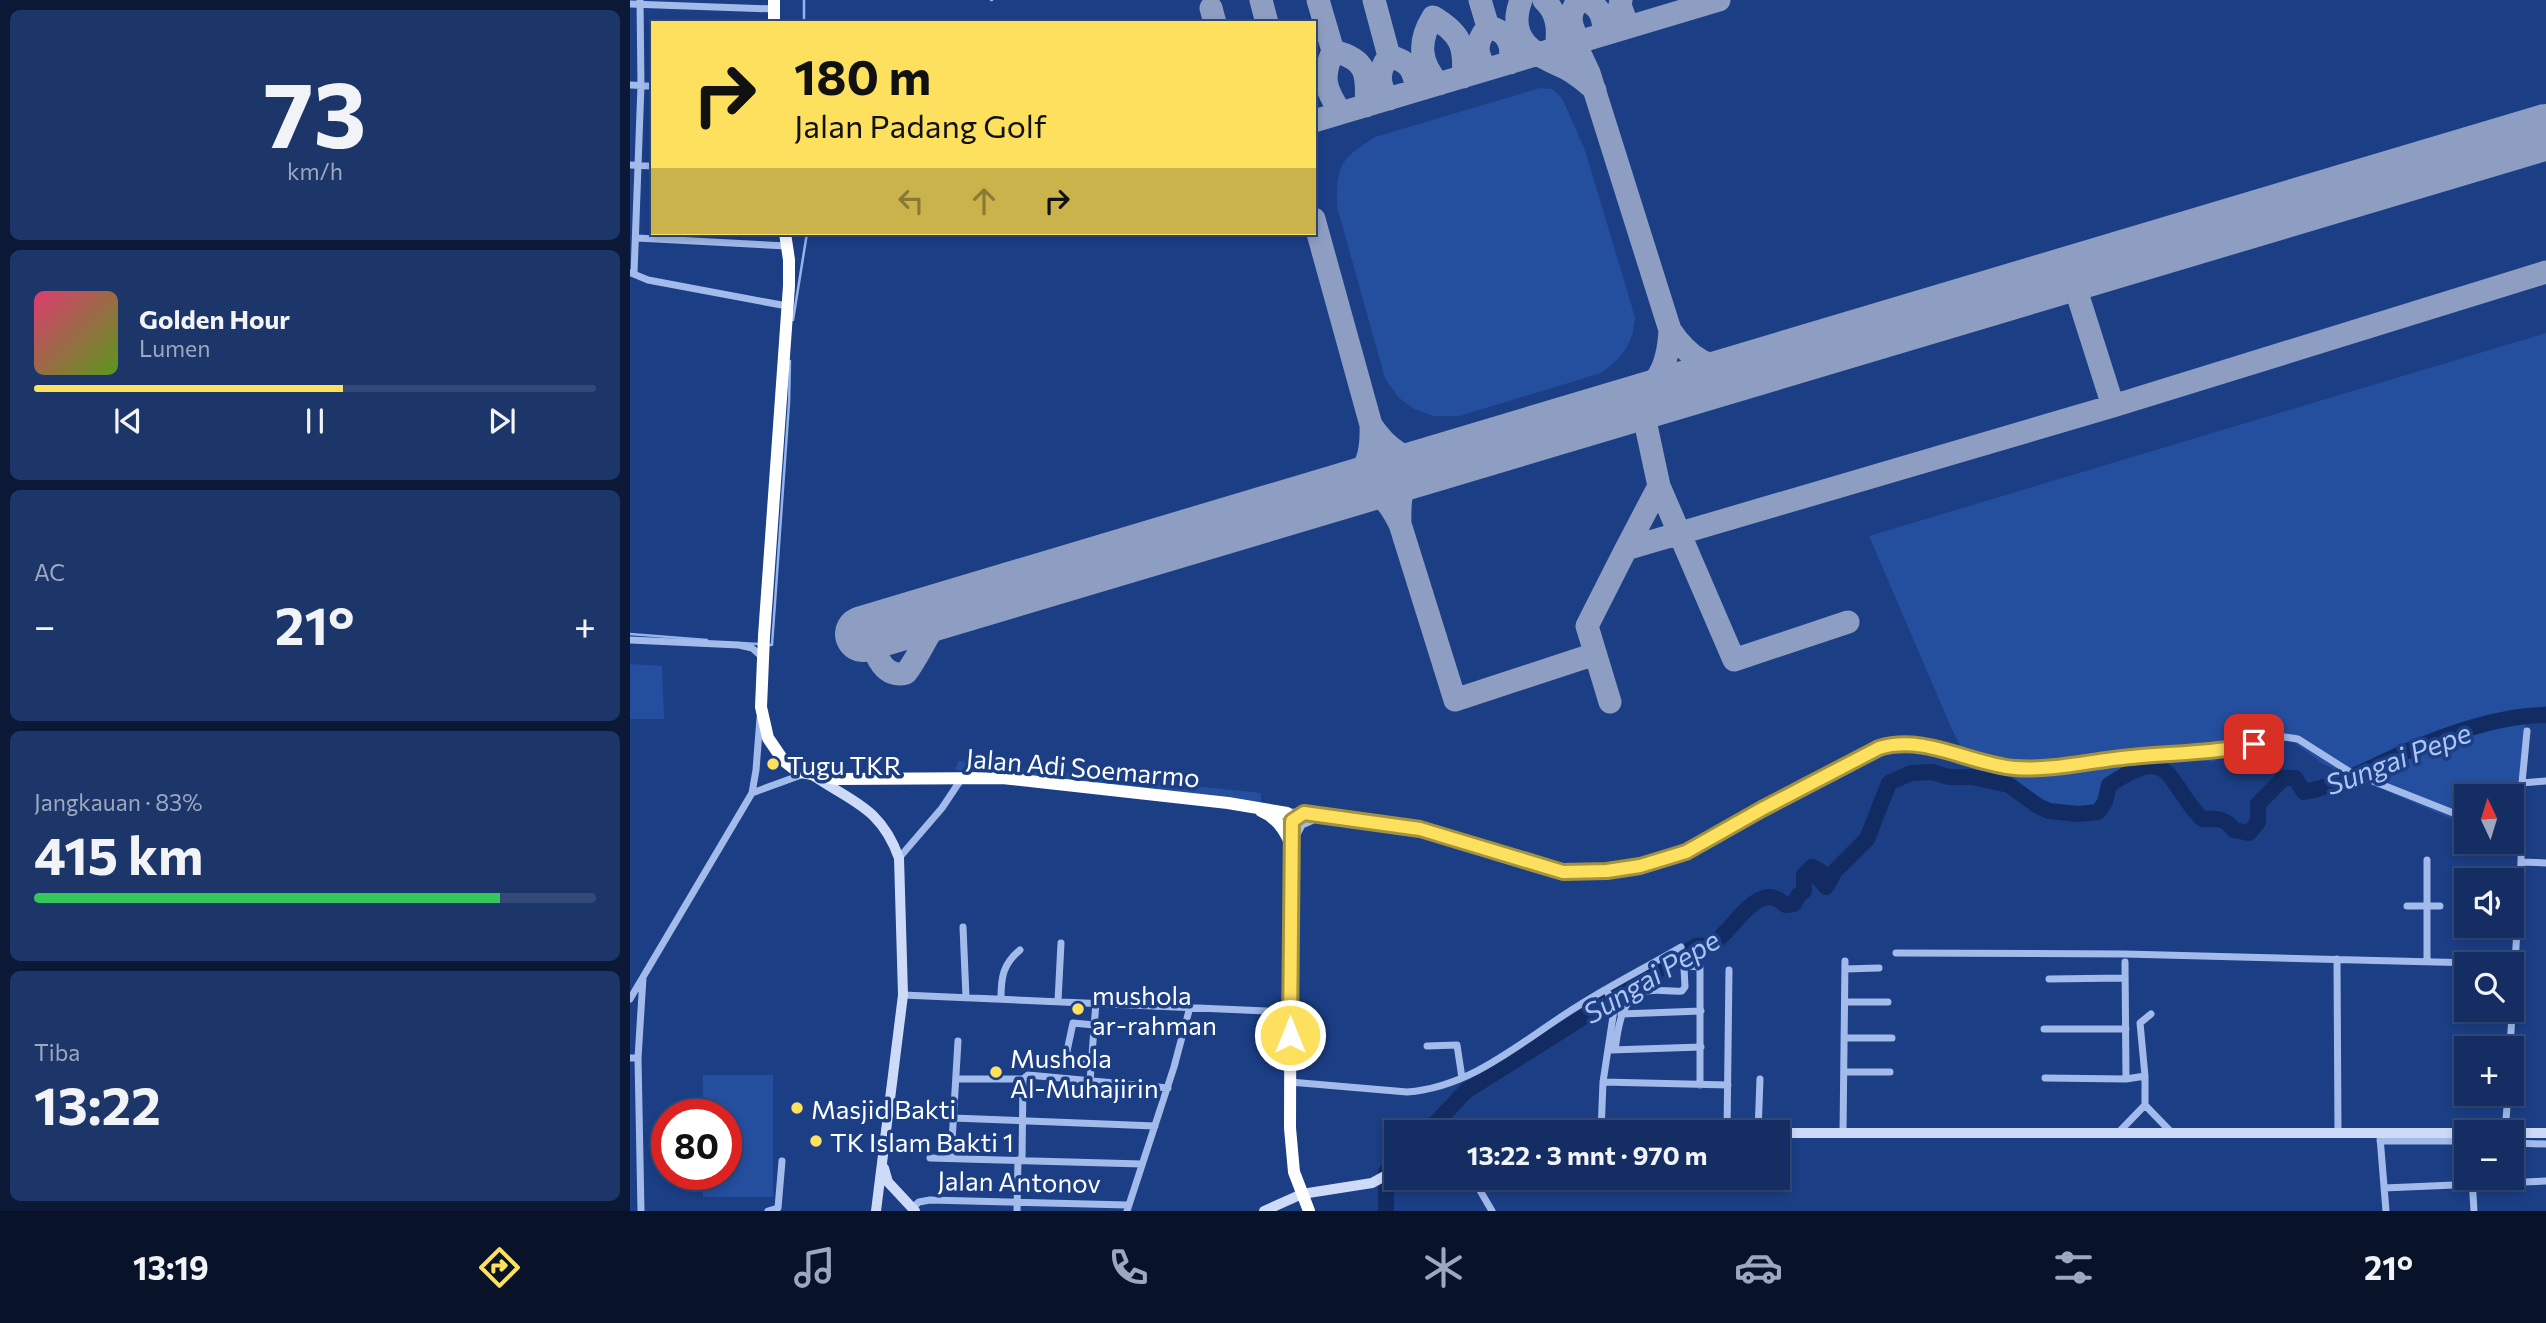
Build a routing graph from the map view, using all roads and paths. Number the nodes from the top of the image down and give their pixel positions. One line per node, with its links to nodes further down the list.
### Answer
1 (640, 2): 2 (street); 3 (street); 5 (street)
2 (630, 4)
3 (774, 11)
4 (630, 85): 5 (street)
5 (641, 85): 6 (street); 7 (street)
6 (651, 86)
7 (634, 165): 8 (street)
8 (637, 238): 9 (street); 10 (street)
9 (786, 239): 11 (highway)
10 (632, 273): 11 (street)
11 (787, 306): 13 (highway)
12 (630, 640): 13 (street)
13 (763, 647): 14 (highway)
14 (761, 707): 16 (highway); 20 (street)
15 (2527, 730): 19 (street)
16 (810, 775): 17 (highway, Jalan Adi Soemarmo); 20 (street); 28 (main road)
17 (962, 778): 21 (highway, Jalan Adi Soemarmo); 28 (street)
18 (2546, 781): 19 (street)
19 (2522, 783)
20 (751, 793): 47 (street)
21 (1250, 806): 25 (highway, Jalan Adi Soemarmo); 26 (highway, Jalan Adi Soemarmo)
22 (1304, 813): 24 (street); 25 (street); 25 (street)
23 (2454, 813): 24 (street)
24 (1328, 815): 26 (street)
25 (1287, 816): 26 (highway)
26 (1292, 846): 61 (highway)
27 (2521, 854): 30 (street)
28 (899, 858): 51 (main road)
29 (2427, 860): 34 (street)
30 (2521, 862): 31 (street); 32 (street)
31 (2546, 863)
32 (2520, 868)
33 (2407, 906): 34 (street)
34 (2427, 906): 35 (street); 42 (street)
35 (2440, 906)
36 (963, 927): 52 (street)
37 (1061, 943): 55 (street)
38 (1681, 947): 50 (street)
39 (1020, 950): 53 (street)
40 (1896, 953): 41 (street)
41 (2337, 959): 42 (street); 101 (street)
42 (2427, 961): 44 (street)
43 (2125, 962): 48 (street)
44 (2454, 962)
45 (1879, 968): 57 (street)
46 (1729, 970): 88 (street)
47 (643, 975): 54 (street); 73 (street)
48 (2125, 978): 49 (street); 66 (street)
49 (2049, 979)
50 (1606, 990): 72 (street); 78 (street)
51 (903, 995): 52 (street); 108 (main road)
52 (966, 997): 53 (street)
53 (1000, 998): 55 (street)
54 (630, 999)
55 (1058, 1001): 56 (street)
56 (1096, 1002): 59 (street); 64 (street)
57 (1846, 1002): 58 (street); 67 (street)
58 (1888, 1002)
59 (1190, 1007): 61 (street); 89 (street)
60 (1701, 1011): 62 (street); 62 (street); 71 (street)
61 (1290, 1012): 85 (highway)
62 (1621, 1014): 72 (street)
63 (2151, 1014): 77 (street)
64 (1094, 1025): 74 (street); 74 (street)
65 (2044, 1029): 66 (street)
66 (2126, 1030): 83 (street)
67 (1845, 1038): 68 (street); 75 (street)
68 (1892, 1038)
69 (958, 1041): 80 (street)
70 (1427, 1046): 78 (street)
71 (1701, 1047): 72 (street); 87 (street)
72 (1611, 1050): 86 (street)
73 (634, 1058): 127 (street)
74 (1091, 1062): 84 (street)
75 (1845, 1072): 76 (street); 99 (street)
76 (1890, 1072)
77 (2145, 1076): 83 (street); 90 (street)
78 (1462, 1078): 85 (street)
79 (2045, 1078): 83 (street)
80 (956, 1079): 81 (street); 91 (street)
81 (1023, 1079): 84 (street); 95 (street)
82 (1760, 1079): 94 (street)
83 (2126, 1079)
84 (1090, 1081): 89 (street)
85 (1290, 1082): 121 (highway)
86 (1603, 1082): 87 (street); 92 (street)
87 (1700, 1085): 88 (street)
88 (1728, 1085): 93 (street)
89 (1168, 1088): 96 (street)
90 (2144, 1105): 97 (street); 100 (street)
91 (953, 1118): 95 (street); 110 (street)
92 (1601, 1120)
93 (1727, 1120)
94 (1758, 1120)
95 (1023, 1121): 96 (street); 111 (street)
96 (1155, 1126): 113 (street)
97 (2171, 1132): 100 (main road); 101 (main road)
98 (1790, 1133): 99 (main road)
99 (1843, 1133): 100 (main road)
100 (2118, 1133)
101 (2338, 1133): 102 (main road)
102 (2454, 1133)
103 (2524, 1133): 104 (main road)
104 (2546, 1133)
105 (2454, 1141): 118 (street)
106 (2524, 1143): 107 (street)
107 (2546, 1144)
108 (883, 1157): 126 (main road); 129 (main road)
109 (930, 1158): 110 (street)
110 (951, 1158): 111 (street)
111 (1020, 1160): 113 (street); 123 (street)
112 (782, 1161): 128 (street)
113 (1142, 1164): 125 (street)
114 (1384, 1178): 121 (main road)
115 (2524, 1181): 116 (street)
116 (2546, 1181)
117 (2454, 1182): 118 (street)
118 (2384, 1188): 135 (street)
119 (1480, 1190): 134 (street)
120 (2473, 1190): 136 (street)
121 (1302, 1194): 132 (main road); 133 (highway)
122 (971, 1201): 123 (street, Jalan Antonov); 126 (street, Jalan Antonov); 130 (street)
123 (1017, 1202): 124 (street, Jalan Antonov); 131 (street)
124 (1108, 1208): 125 (street, Jalan Antonov)
125 (1128, 1208)
126 (914, 1209)
127 (641, 1211)
128 (768, 1211)
129 (876, 1211)
130 (970, 1211)
131 (1017, 1211)
132 (1264, 1211)
133 (1309, 1211)
134 (1492, 1211)
135 (2386, 1211)
136 (2474, 1211)

